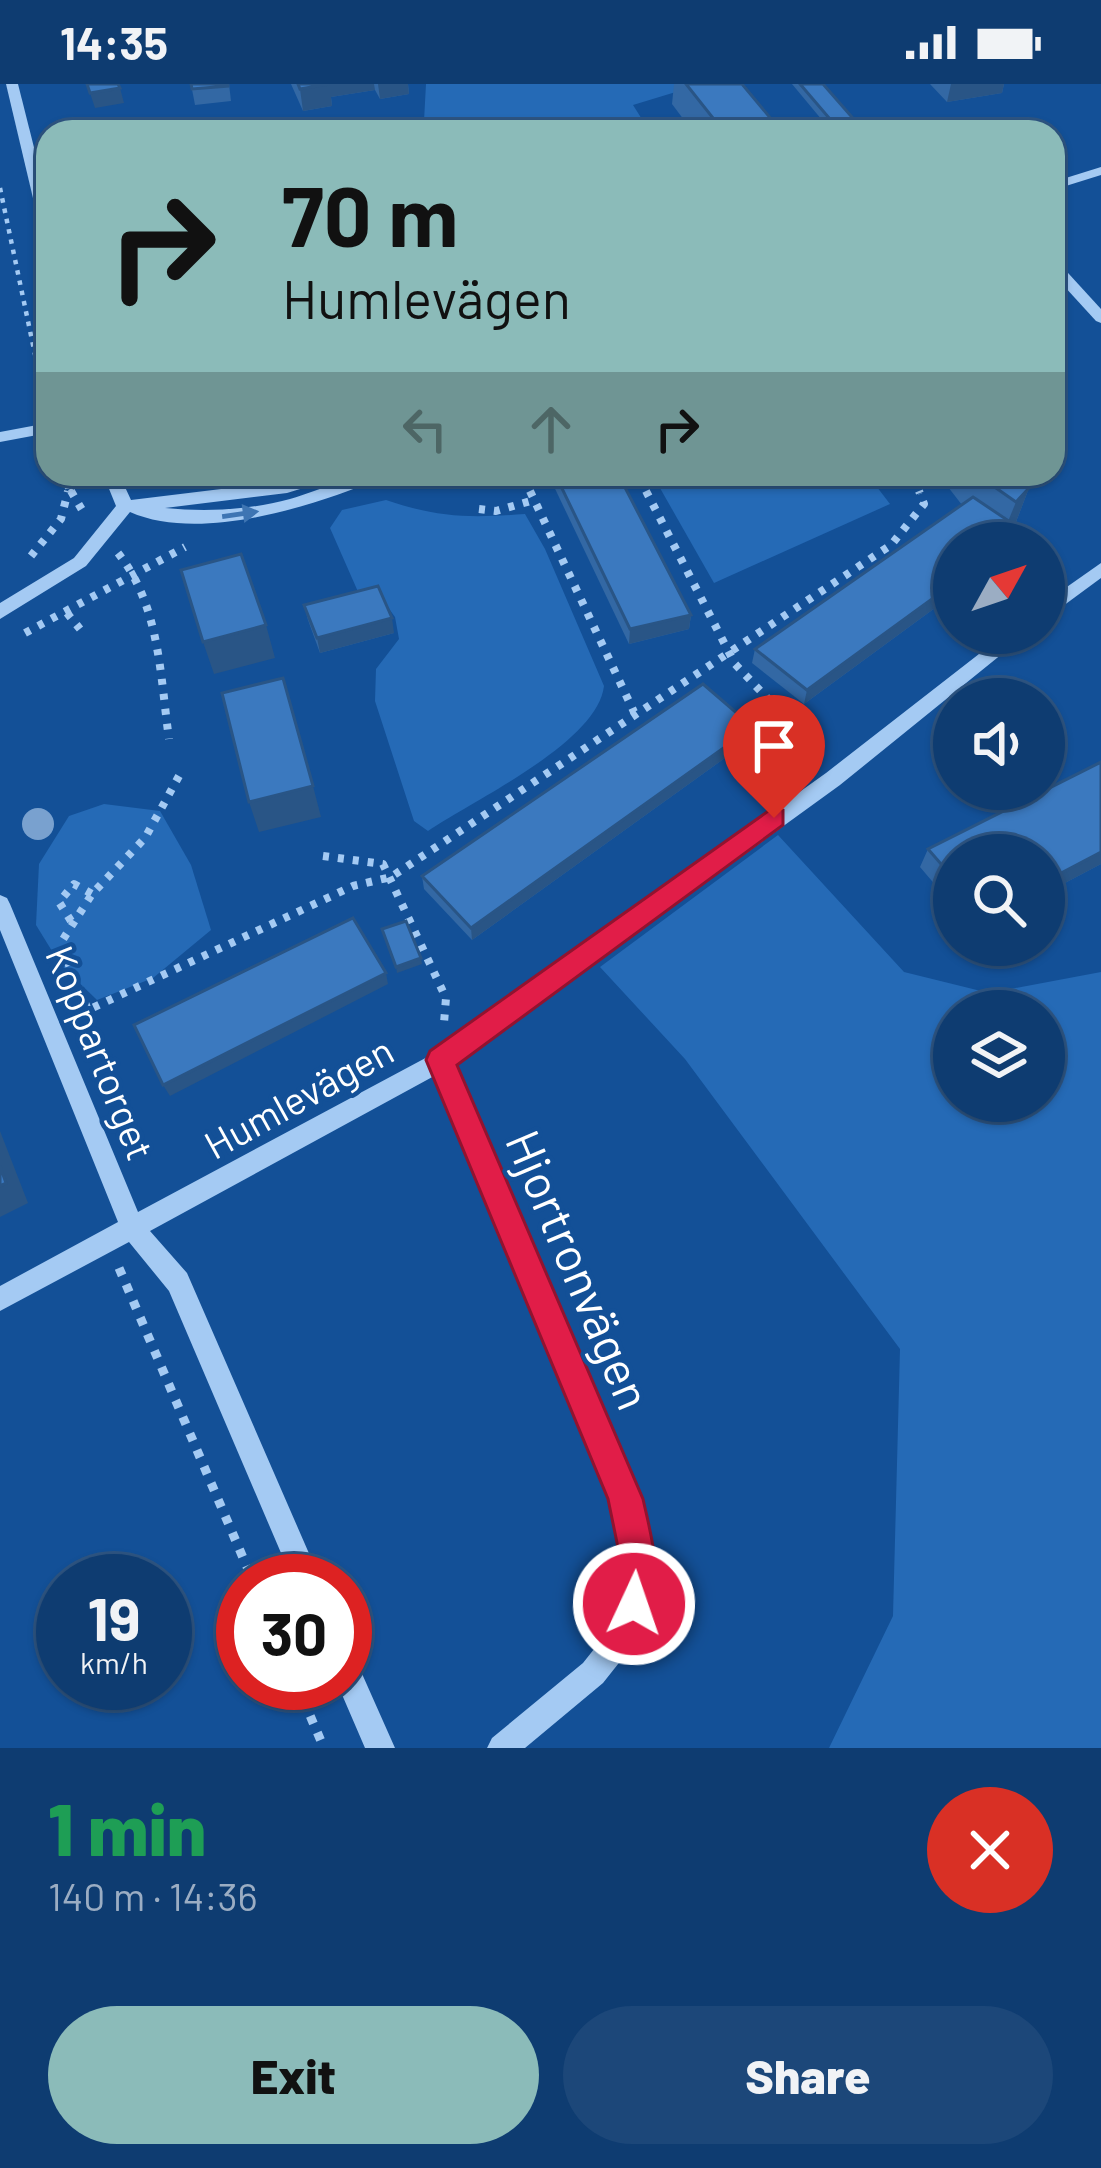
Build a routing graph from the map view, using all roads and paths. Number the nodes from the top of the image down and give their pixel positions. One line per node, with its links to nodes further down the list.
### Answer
1 (13, 84): 3 (street)
2 (1101, 171): 4 (street)
3 (36, 181)
4 (1065, 182)
5 (0, 188): 8 (path)
6 (1065, 278): 7 (street)
7 (1101, 318)
8 (36, 365)
9 (36, 427): 10 (street)
10 (0, 437)
11 (69, 486): 21 (path)
12 (116, 486): 19 (street)
13 (293, 486): 19 (street)
14 (347, 486): 19 (street, one-way to 14)
15 (528, 486): 18 (path)
16 (643, 486): 28 (path)
17 (919, 486): 28 (path)
18 (534, 500): 20 (path); 30 (path)
19 (125, 507): 24 (street)
20 (479, 509)
21 (25, 562)
22 (1101, 569): 23 (street)
23 (1065, 597)
24 (0, 612)
25 (67, 613): 26 (path); 27 (path); 31 (path)
26 (80, 629)
27 (16, 637)
28 (729, 648): 30 (path); 33 (path)
29 (992, 654): 33 (street, Humlevägen)
30 (634, 712): 35 (path)
31 (169, 739)
32 (179, 776): 36 (path)
33 (833, 778): 39 (street, Humlevägen)
34 (323, 856): 35 (path)
35 (391, 877): 38 (path); 39 (path)
36 (92, 894): 38 (path); 38 (path)
37 (0, 904): 40 (street, Koppartorget)
38 (71, 921)
39 (441, 1060): 40 (street, Humlevägen); 49 (street, Hjortronvägen)
40 (133, 1229): 42 (street, Humlevägen); 44 (street, Koppartorget)
41 (116, 1261): 43 (path)
42 (0, 1299)
43 (241, 1554)
44 (296, 1554)
45 (308, 1710): 47 (path)
46 (363, 1710): 48 (street)
47 (324, 1748)
48 (380, 1748)
49 (502, 1748)

